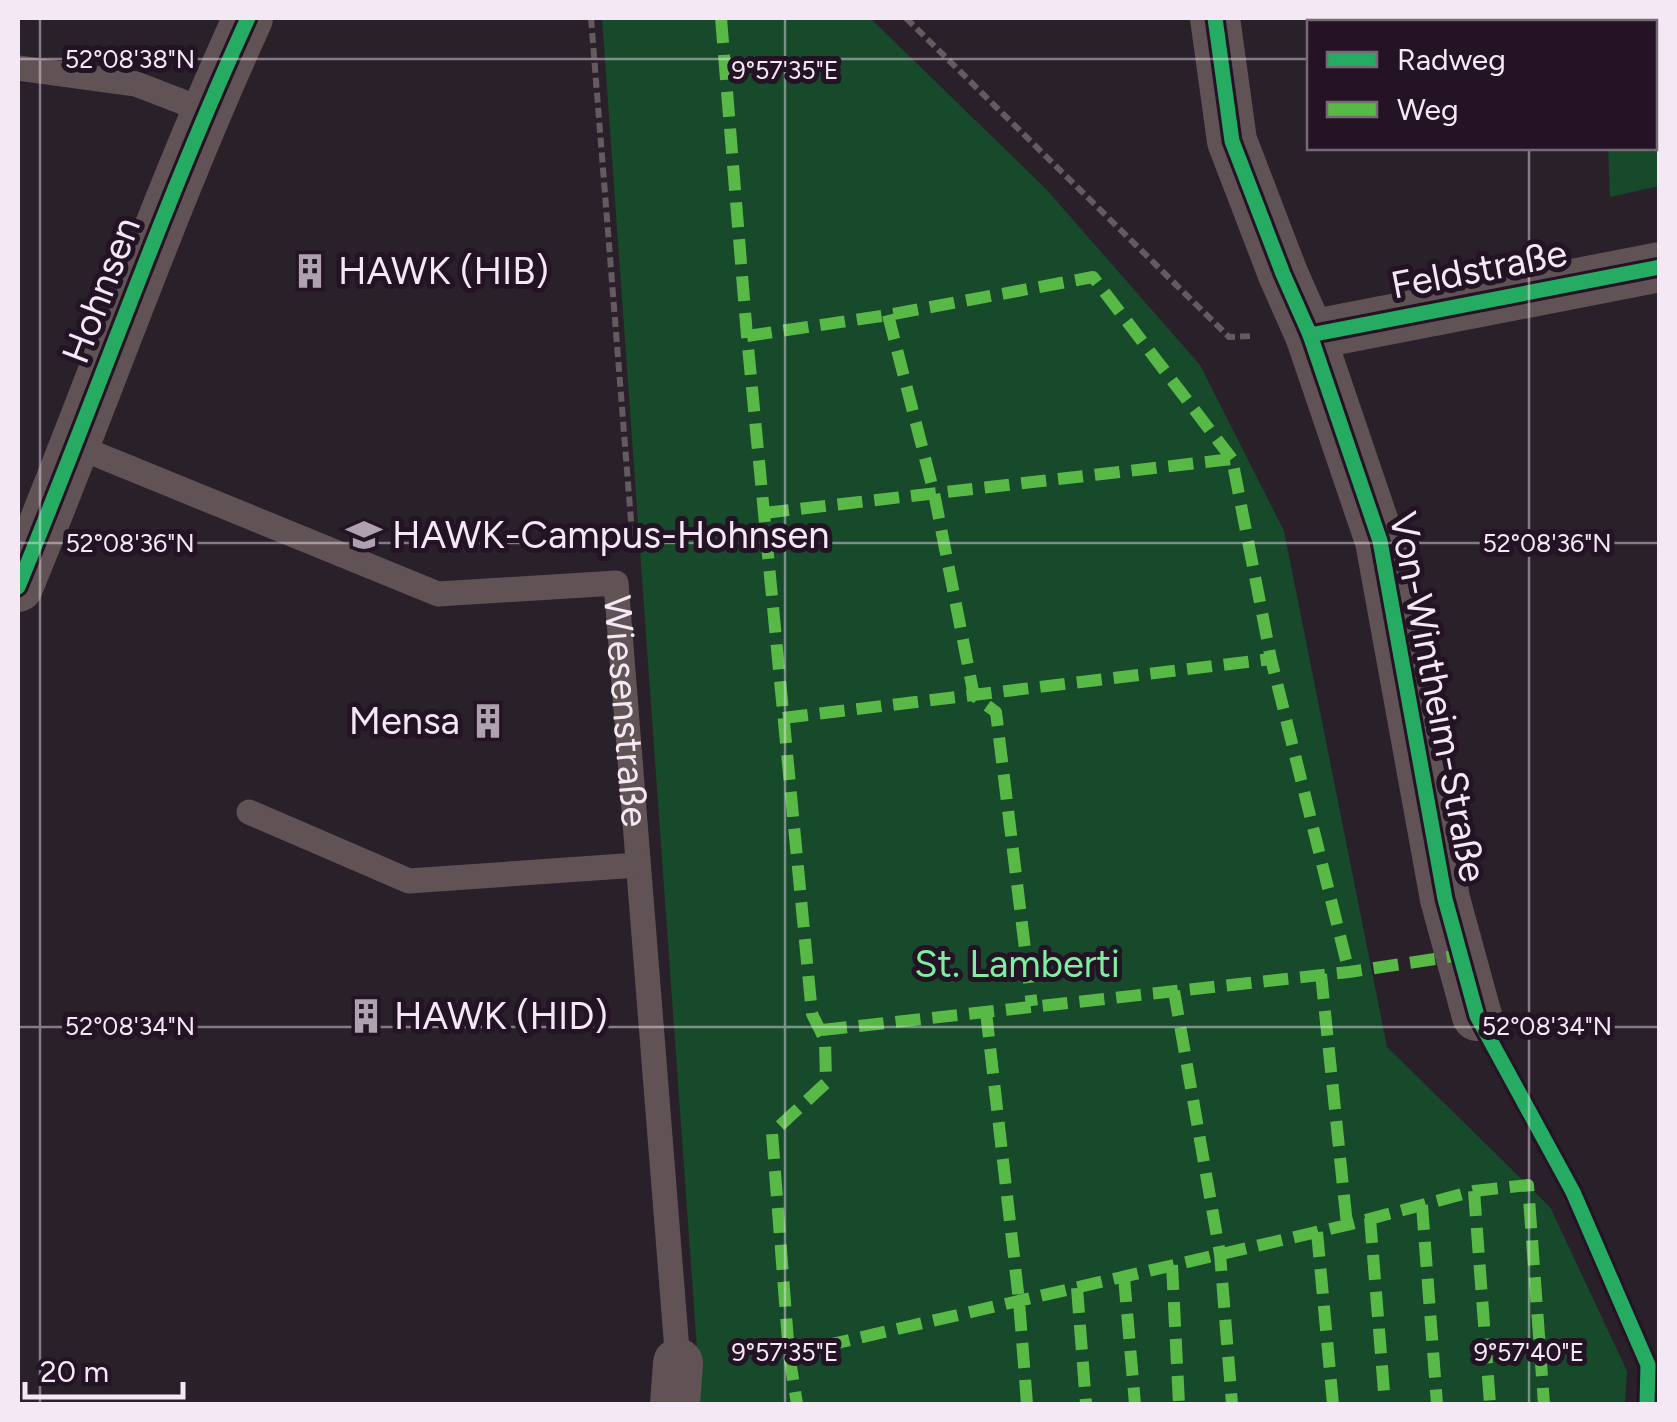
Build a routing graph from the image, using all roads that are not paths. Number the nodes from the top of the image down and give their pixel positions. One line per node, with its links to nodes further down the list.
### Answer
1 (248, 18): 4 (street, Hohnsen)
2 (1215, 18): 6 (street, Von-Wintheim-Straße)
3 (18, 68): 4 (lane)
4 (206, 111): 7 (street, Hohnsen)
5 (1660, 267): 6 (street, Feldstraße)
6 (1310, 335): 11 (street, Von-Wintheim-Straße)
7 (76, 446): 8 (street, Hohnsen); 10 (lane, Wiesenstraße)
8 (18, 587)
9 (249, 812): 10 (lane)
10 (638, 866): 12 (lane, Wiesenstraße)
11 (1477, 1016)
12 (677, 1384)

